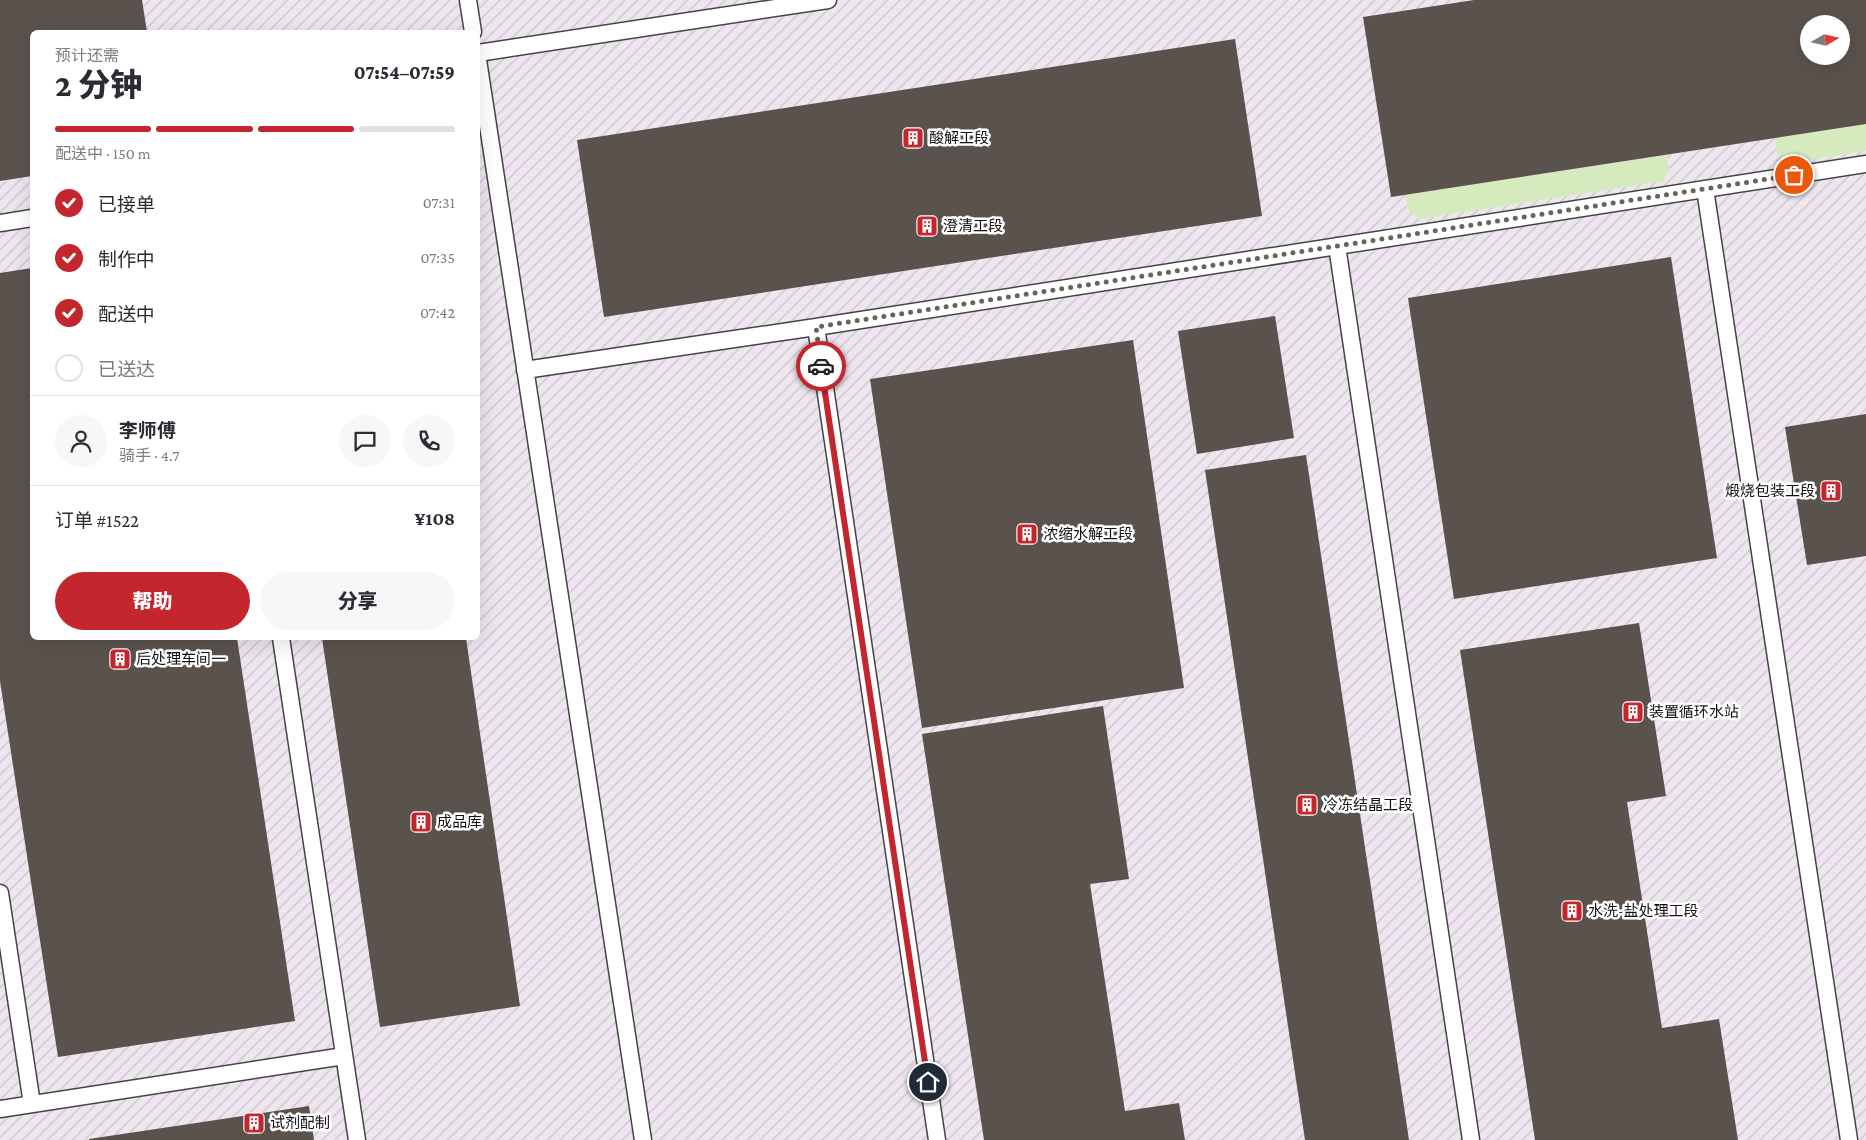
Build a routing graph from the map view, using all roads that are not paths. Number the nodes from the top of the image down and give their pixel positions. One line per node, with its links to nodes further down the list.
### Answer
1 (468, 0): 3 (lane)
2 (828, 0): 4 (lane)
3 (473, 30)
4 (480, 53)
5 (480, 73): 12 (lane)
6 (1866, 164): 7 (lane)
7 (1705, 189): 10 (lane); 22 (lane)
8 (30, 218): 9 (lane)
9 (0, 223)
10 (1337, 246): 11 (lane); 21 (lane)
11 (816, 327): 12 (lane); 20 (lane)
12 (525, 370): 19 (lane)
13 (281, 640): 15 (lane)
14 (0, 893): 16 (lane)
15 (344, 1056): 16 (lane); 18 (lane)
16 (32, 1104): 17 (lane)
17 (0, 1108)
18 (357, 1140)
19 (643, 1140)
20 (937, 1140)
21 (1471, 1140)
22 (1849, 1140)

